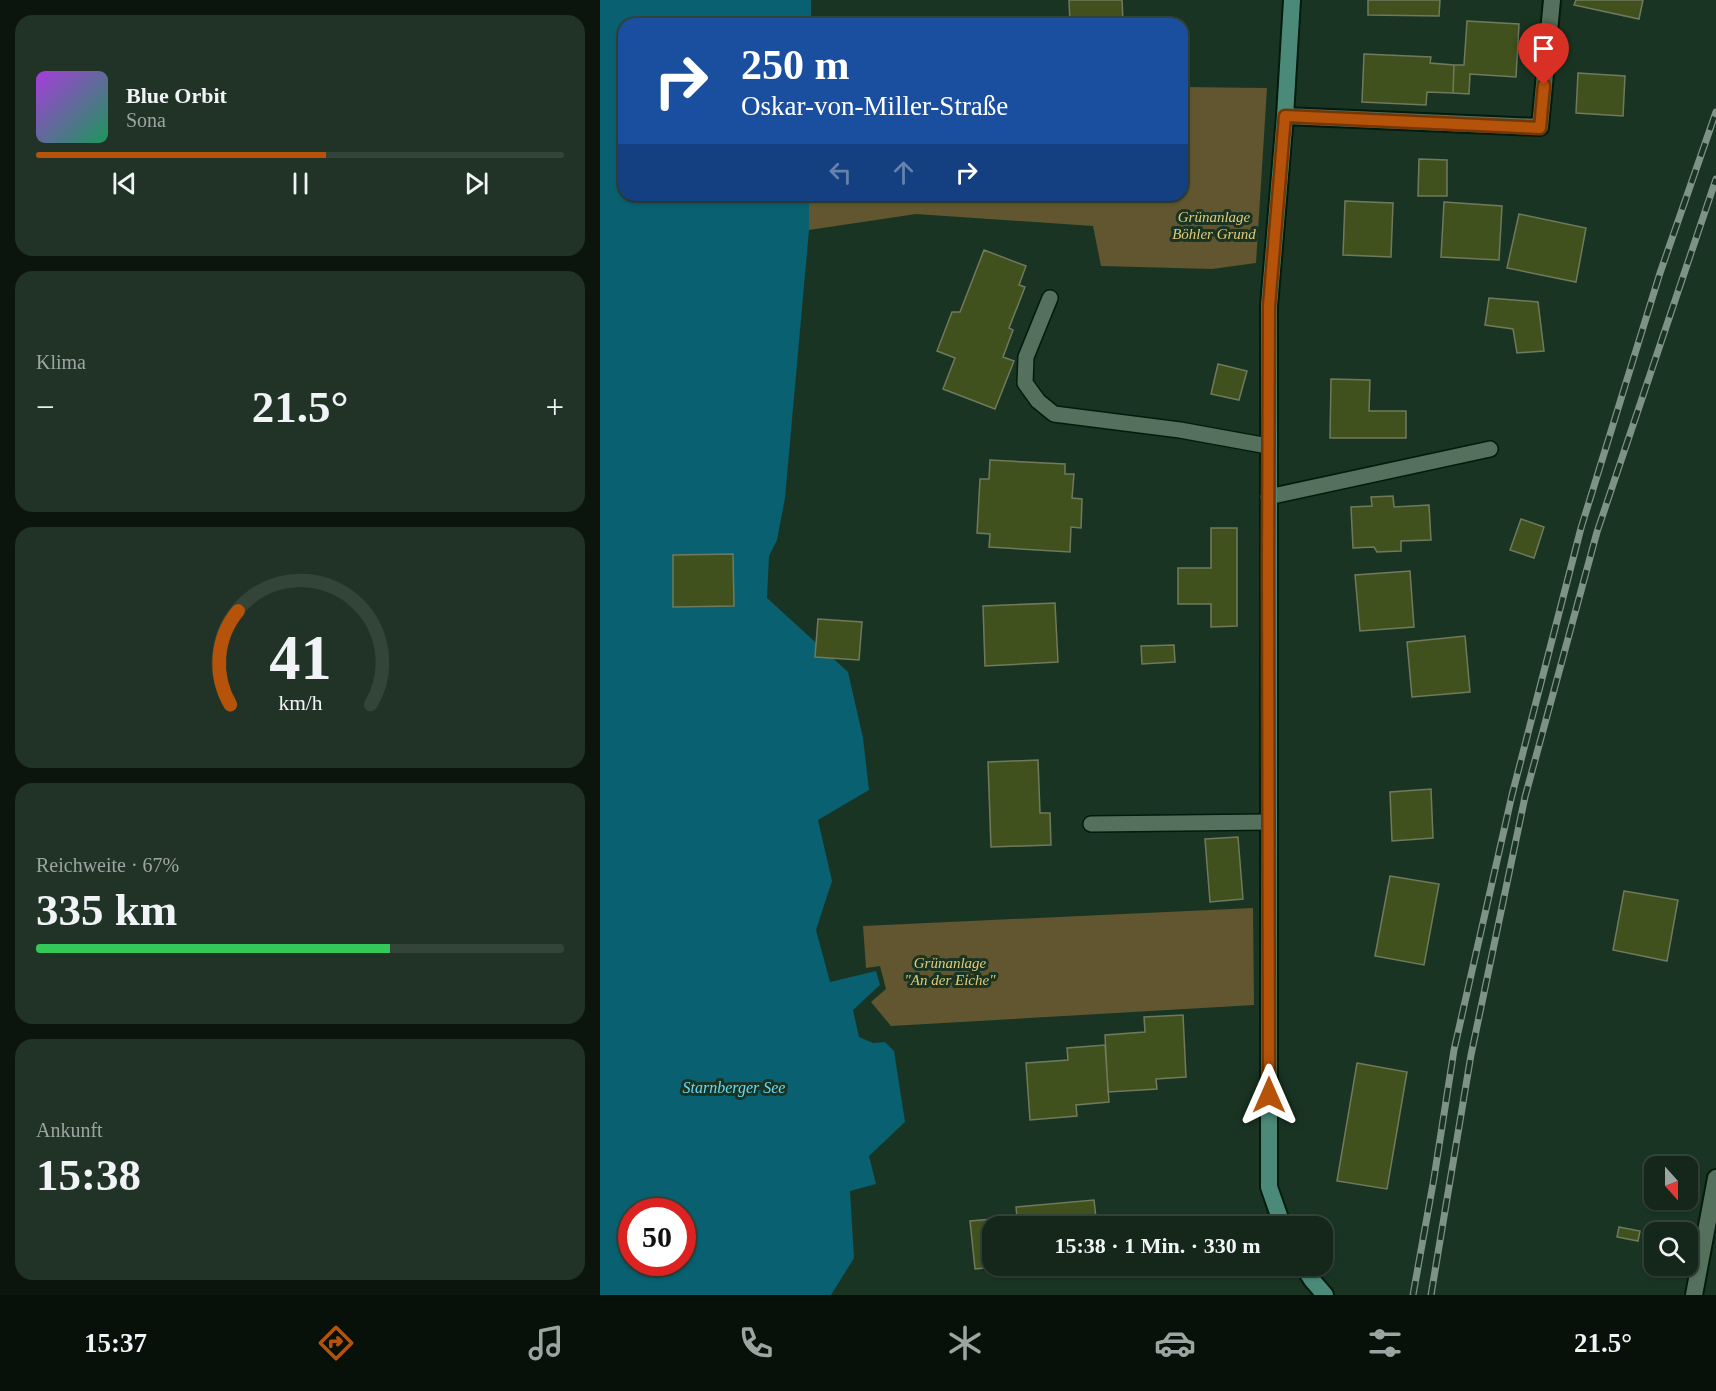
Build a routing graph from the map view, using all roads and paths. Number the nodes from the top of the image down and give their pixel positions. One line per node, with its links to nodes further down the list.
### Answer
1 (1292, 0): 3 (main road)
2 (1552, 0): 3 (street)
3 (1285, 116): 5 (main road)
4 (1050, 298): 5 (lane)
5 (1268, 446): 7 (main road)
6 (1490, 449): 7 (lane)
7 (1268, 497): 8 (main road)
8 (1268, 822): 9 (lane); 11 (main road)
9 (1091, 824)
10 (1716, 1178): 14 (street)
11 (1279, 1216)
12 (1309, 1276): 13 (main road)
13 (1325, 1295)
14 (1694, 1295)

